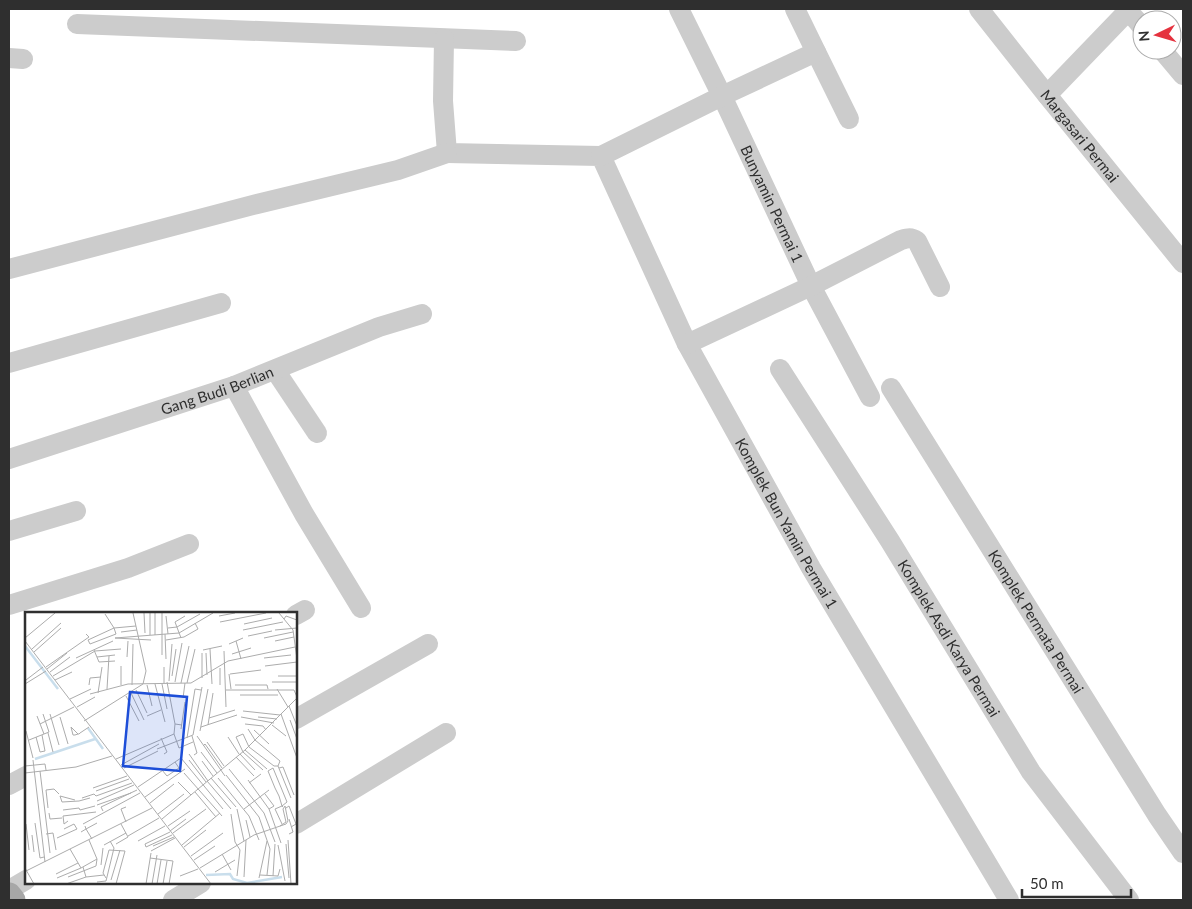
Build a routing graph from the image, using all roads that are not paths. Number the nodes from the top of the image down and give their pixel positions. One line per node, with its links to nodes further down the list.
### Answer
1 (679, 9): 13 (street, Bunyamin Permai 1)
2 (794, 9): 9 (street)
3 (979, 9): 12 (street, Margasari Permai)
4 (1132, 15): 12 (street)
5 (175, 18): 6 (street); 7 (street)
6 (77, 24)
7 (444, 38): 8 (street); 15 (street)
8 (516, 41)
9 (816, 52): 13 (street); 14 (street)
10 (1170, 60): 11 (street)
11 (1183, 75)
12 (1047, 95): 17 (street, Margasari Permai)
13 (722, 96): 16 (street); 19 (street, Bunyamin Permai 1)
14 (849, 119)
15 (447, 153): 16 (street); 18 (street)
16 (601, 156): 23 (street, Komplek Bun Yamin Permai 1)
17 (1183, 262)
18 (9, 269)
19 (811, 286): 20 (street); 23 (street); 29 (street, Bunyamin Permai 1)
20 (940, 287)
21 (221, 303): 24 (street)
22 (422, 314): 25 (street, Gang Budi Berlian)
23 (687, 344): 50 (street, Komplek Bun Yamin Permai 1)
24 (9, 363)
25 (275, 370): 27 (street, Gang Budi Berlian); 30 (street)
26 (780, 370): 51 (street, Komplek Asdi Karya Permai)
27 (234, 386): 31 (street, Gang Budi Berlian); 36 (street)
28 (891, 388): 43 (street, Komplek Permata Permai)
29 (870, 397)
30 (317, 433)
31 (9, 459)
32 (76, 511): 33 (street)
33 (9, 531)
34 (189, 544): 35 (street)
35 (9, 606)
36 (361, 608)
37 (428, 644): 38 (street)
38 (298, 719)
39 (446, 733): 42 (street)
40 (25, 777): 41 (street)
41 (9, 785)
42 (298, 823)
43 (1183, 853)
44 (25, 881): 46 (street)
45 (199, 884): 49 (street)
46 (9, 890)
47 (9, 895): 48 (main road)
48 (13, 900)
49 (173, 900)
50 (1008, 900)
51 (1129, 900)

